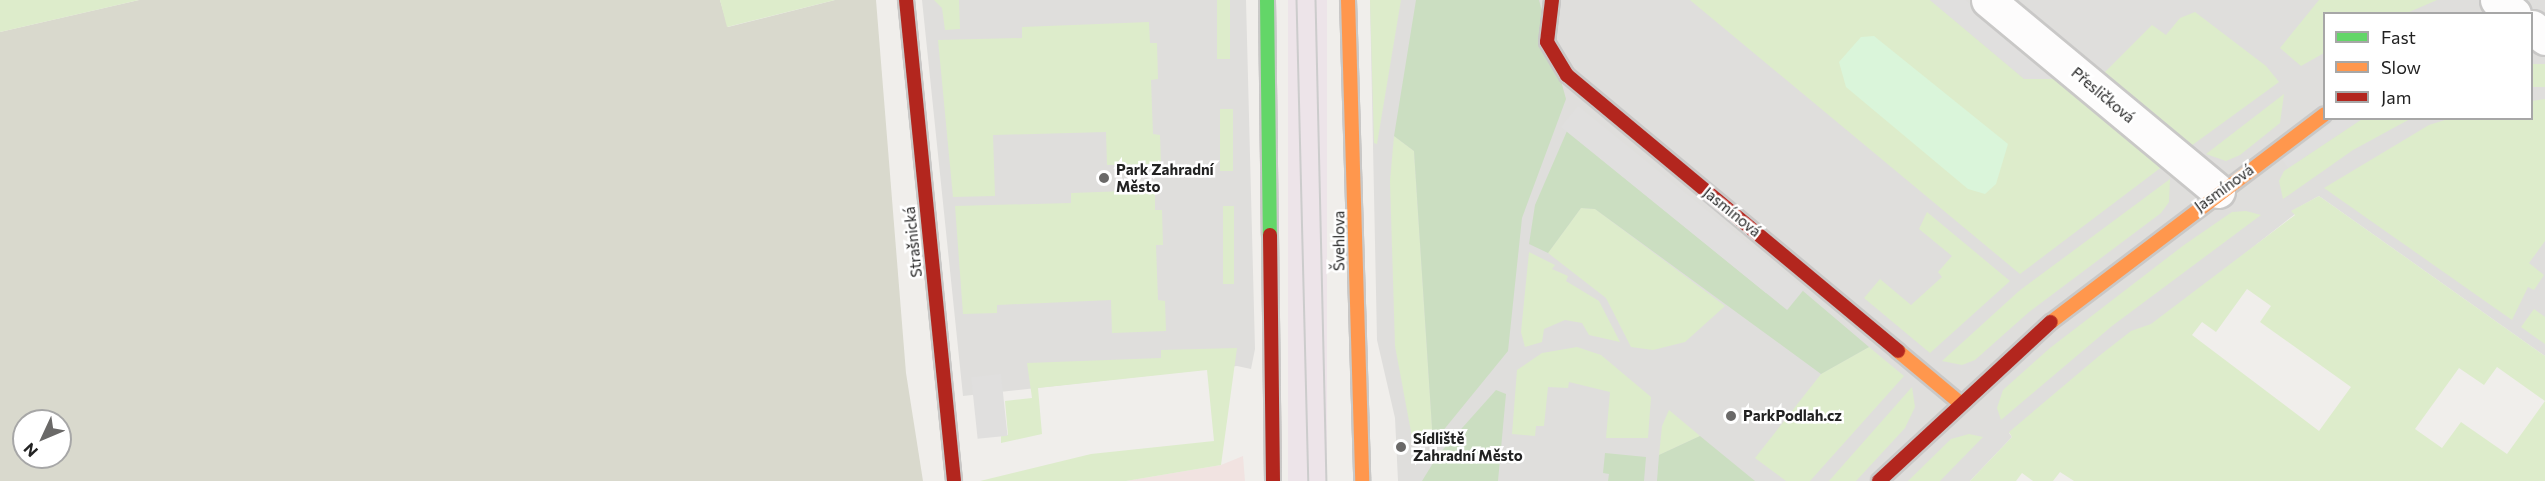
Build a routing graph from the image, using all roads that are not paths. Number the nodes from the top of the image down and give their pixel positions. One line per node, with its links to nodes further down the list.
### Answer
1 (906, 0): 13 (street, Strašnická)
2 (1267, 0): 14 (street)
3 (1348, 0): 15 (street, Švehlova)
4 (1552, 0): 12 (street, Jasmínová)
5 (1988, 0): 11 (street, Přesličková)
6 (2498, 0): 7 (street)
7 (2512, 12)
8 (2533, 28): 9 (street)
9 (2545, 40)
10 (2323, 116): 11 (street, Jasmínová)
11 (2218, 191): 12 (street, Jasmínová)
12 (1959, 402): 16 (street, Jasmínová)
13 (954, 481)
14 (1273, 481)
15 (1362, 481)
16 (1880, 481)

